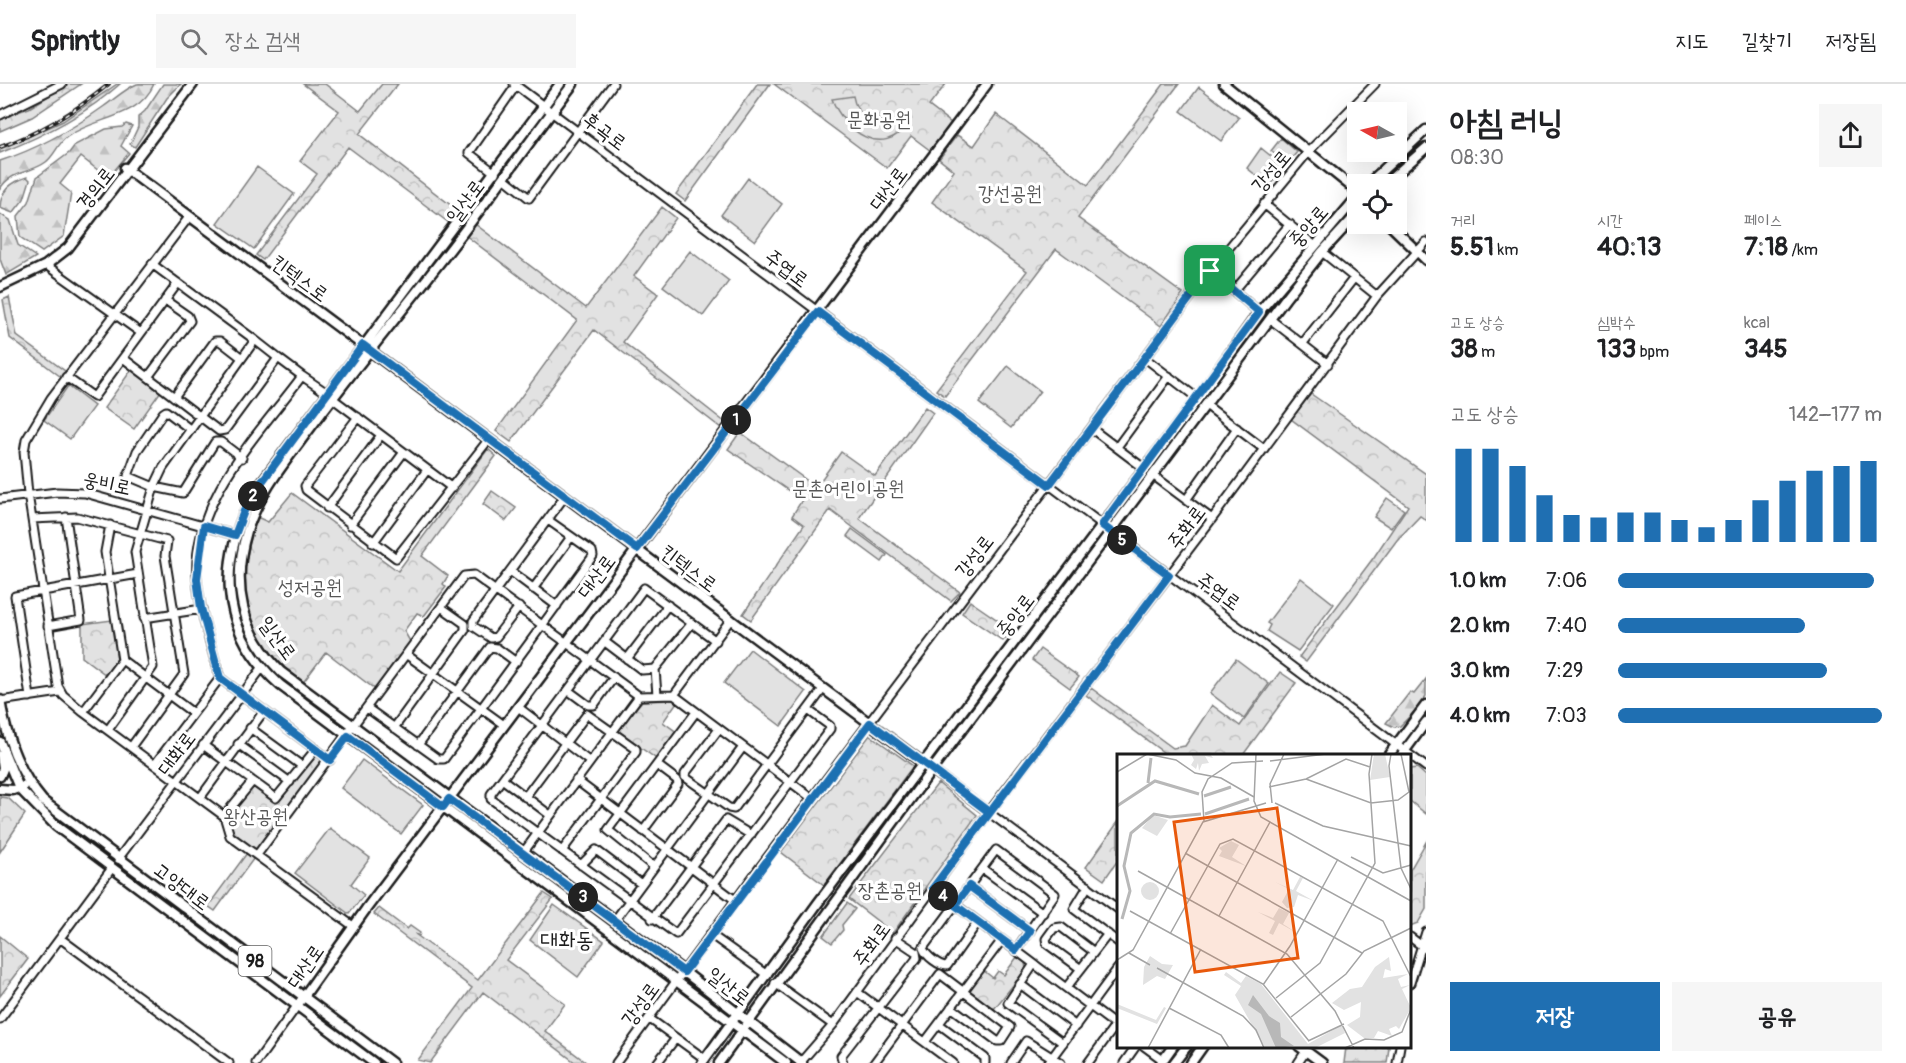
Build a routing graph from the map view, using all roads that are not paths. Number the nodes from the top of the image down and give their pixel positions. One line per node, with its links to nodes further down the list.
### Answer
1 (62, 84): 12 (street)
2 (187, 84): 18 (main road, 경의로)
3 (193, 84): 18 (main road, 경의로)
4 (560, 84): 11 (main road, 일산로)
5 (573, 84): 13 (main road, 일산로)
6 (614, 84): 15 (street)
7 (987, 84): 44 (main road, 대산로)
8 (1224, 84): 17 (main road)
9 (1375, 84): 17 (street, 강성로)
10 (516, 85): 11 (street, 후곡로); 21 (street)
11 (543, 106): 13 (street, 후곡로); 21 (main road, 일산로)
12 (1, 112)
13 (552, 112): 15 (street, 후곡로); 21 (main road, 일산로)
14 (1426, 130): 19 (main road)
15 (579, 132): 21 (street); 24 (street, 후곡로)
16 (1426, 148): 20 (main road)
17 (1310, 151): 22 (main road); 23 (street, 강성로)
18 (127, 169): 26 (main road, 킨텍스로); 36 (main road, 경의로); 40 (main road, 경의로)
19 (1379, 174)
20 (1396, 174)
21 (499, 176): 51 (main road, 일산로)
22 (1347, 184)
23 (1264, 204): 27 (street); 37 (street, 강성로)
24 (675, 205): 44 (street, 주엽로)
25 (1347, 207): 31 (main road, 중앙로)
26 (189, 217): 35 (street); 51 (main road, 킨텍스로)
27 (1290, 224): 31 (street); 41 (street)
28 (1347, 225): 33 (main road, 중앙로)
29 (1399, 234): 32 (main road)
30 (1426, 242): 32 (street, 주화로)
31 (1314, 245): 45 (main road, 중앙로)
32 (1417, 251): 34 (main road); 42 (street, 주화로)
33 (1322, 252): 38 (street); 47 (main road, 중앙로)
34 (1426, 260)
35 (152, 264): 39 (street); 46 (street)
36 (46, 265): 40 (main road, 경의로); 46 (street)
37 (1210, 271): 41 (street); 55 (street, 강성로)
38 (1354, 278): 42 (street); 50 (street)
39 (178, 283): 43 (street); 49 (street)
40 (0, 285)
41 (1234, 291): 45 (street)
42 (1377, 296): 56 (street, 주화로)
43 (165, 300): 48 (street); 60 (street)
44 (818, 312): 79 (street, 주엽로); 101 (main road, 대산로)
45 (1259, 312): 63 (main road, 중앙로)
46 (115, 314): 48 (street); 59 (street)
47 (1270, 319): 50 (street); 64 (main road, 중앙로)
48 (141, 333): 52 (street)
49 (255, 340): 53 (street); 54 (street)
50 (1303, 343): 56 (street)
51 (366, 347): 61 (main road, 일산로); 71 (main road, 킨텍스로)
52 (123, 358): 59 (street); 60 (street)
53 (242, 358): 62 (street); 66 (street)
54 (278, 358): 57 (street); 66 (street)
55 (1145, 358): 58 (street); 67 (street, 강성로)
56 (1328, 364): 73 (street, 주화로)
57 (302, 376): 61 (street); 75 (street)
58 (1169, 376): 63 (street); 72 (street)
59 (66, 377): 82 (street)
60 (148, 377): 62 (street)
61 (329, 396): 65 (street); 98 (main road, 일산로); 158 (main road, 일산로)
62 (174, 397): 66 (street)
63 (1197, 398): 76 (main road, 중앙로)
64 (1206, 405): 68 (street); 78 (main road, 중앙로)
65 (358, 417): 70 (street); 86 (street)
66 (199, 418): 69 (street)
67 (1092, 429): 72 (street); 79 (street, 강성로)
68 (1237, 429): 73 (street); 85 (street, 주화로)
69 (190, 430): 80 (street); 80 (street)
70 (381, 435): 74 (street); 86 (street)
71 (489, 439): 81 (street); 83 (main road, 킨텍스로)
72 (1117, 447): 76 (street)
73 (1264, 449): 90 (street, 주화로)
74 (404, 452): 77 (street); 93 (street)
75 (242, 458): 80 (street); 95 (street)
76 (1144, 469): 94 (main road, 중앙로)
77 (427, 470): 81 (street); 100 (street)
78 (1154, 476): 85 (street); 96 (main road, 중앙로)
79 (1049, 485): 94 (street, 주엽로); 156 (street, 강성로)
80 (154, 487): 87 (street)
81 (452, 488): 100 (street)
82 (28, 494): 84 (street, 웅비로); 87 (street, 웅비로); 89 (street)
83 (565, 496): 91 (street); 101 (main road, 킨텍스로)
84 (0, 499)
85 (1186, 500): 90 (street)
86 (327, 508): 93 (street)
87 (147, 510): 95 (street, 웅비로); 97 (street)
88 (66, 517): 89 (street); 92 (street); 106 (street)
89 (32, 519): 107 (street)
90 (1212, 519): 104 (street, 주화로)
91 (548, 520): 99 (street); 102 (street)
92 (110, 525): 97 (street); 105 (street)
93 (350, 525): 100 (street)
94 (1102, 525): 96 (street, 주엽로); 183 (main road, 중앙로)
95 (204, 526): 98 (street, 웅비로); 114 (street)
96 (1112, 532): 104 (street, 주엽로); 188 (main road, 중앙로)
97 (140, 533): 103 (street); 115 (street)
98 (235, 535): 129 (main road, 일산로)
99 (572, 537): 108 (street); 111 (street)
100 (373, 543)
101 (637, 549): 117 (main road, 킨텍스로); 121 (main road, 대산로)
102 (510, 571): 108 (street); 109 (street)
103 (138, 574): 105 (street); 116 (street)
104 (1169, 575): 169 (street, 주엽로); 206 (street, 주화로)
105 (109, 579): 106 (street); 126 (street)
106 (76, 584): 107 (street); 120 (street)
107 (43, 589): 120 (street); 144 (street)
108 (533, 589): 111 (street)
109 (495, 591): 112 (street); 113 (street); 113 (street)
110 (668, 605): 118 (street); 123 (street); 125 (street)
111 (557, 606): 119 (street)
112 (441, 607): 124 (street); 131 (street)
113 (519, 607): 119 (street)
114 (202, 609): 115 (street); 134 (street)
115 (174, 613): 116 (street); 142 (street)
116 (144, 618): 132 (street)
117 (731, 619): 122 (street); 135 (main road, 킨텍스로)
118 (692, 623): 122 (street); 130 (street)
119 (543, 625): 121 (street); 128 (street)
120 (48, 626): 138 (street)
121 (567, 641): 127 (street); 147 (main road, 대산로)
122 (716, 641): 141 (street)
123 (605, 642): 125 (street); 127 (street)
124 (407, 655): 131 (street); 148 (street)
125 (627, 659): 130 (street)
126 (122, 660): 132 (street); 152 (street)
127 (592, 660): 133 (street); 137 (street)
128 (516, 661): 136 (street); 149 (street)
129 (262, 668): 139 (street, 대화로); 165 (main road, 일산로)
130 (655, 669): 140 (street)
131 (433, 674): 136 (street); 161 (street)
132 (146, 677): 142 (street); 162 (street)
133 (614, 677): 137 (street); 143 (street)
134 (220, 678): 139 (street); 154 (street)
135 (823, 688): 150 (street); 156 (main road, 킨텍스로)
136 (457, 690): 149 (street); 171 (street)
137 (569, 691): 159 (street)
138 (60, 692): 144 (street); 152 (street)
139 (241, 694): 151 (street); 170 (street, 대화로)
140 (657, 695): 141 (street); 143 (street)
141 (674, 695): 153 (street)
142 (169, 696): 154 (street); 172 (street)
143 (639, 696): 164 (street)
144 (30, 697): 145 (street)
145 (0, 700): 196 (main road, 고양대로 / 98)
146 (1426, 705): 169 (main road)
147 (518, 707): 157 (main road, 대산로); 159 (street)
148 (367, 708): 158 (street); 161 (street)
149 (481, 708): 157 (street); 171 (street)
150 (808, 710): 185 (street); 195 (street)
151 (264, 711): 160 (street); 174 (street)
152 (83, 712): 162 (street)
153 (696, 712): 163 (street); 184 (street)
154 (193, 713): 182 (street)
155 (1426, 722): 176 (main road)
156 (870, 723): 183 (main road, 킨텍스로); 204 (street, 강성로)
157 (504, 725): 202 (main road, 대산로)
158 (354, 726): 165 (street); 202 (main road, 일산로)
159 (543, 726): 167 (street); 190 (street)
160 (250, 728): 168 (street); 186 (street)
161 (394, 728): 171 (street)
162 (108, 729): 172 (street)
163 (719, 729): 173 (street); 199 (street)
164 (613, 731): 167 (street); 181 (street); 203 (street)
165 (348, 736): 179 (street); 205 (main road, 일산로)
166 (0, 742): 197 (main road, 고양대로 / 98)
167 (565, 743): 181 (street); 200 (street)
168 (238, 744): 180 (street); 194 (street)
169 (1397, 744): 176 (street, 주엽로); 177 (main road)
170 (203, 745): 180 (street); 191 (street, 대화로)
171 (418, 745)
172 (131, 747): 182 (street)
173 (743, 747): 185 (street); 199 (street)
174 (316, 749): 179 (street); 186 (street)
175 (0, 751): 189 (main road)
176 (1403, 753)
177 (1390, 754)
178 (1411, 758): 187 (street, 주엽로)
179 (330, 760): 216 (street)
180 (226, 762): 193 (street); 201 (street)
181 (590, 762): 192 (street)
182 (155, 764): 191 (street)
183 (924, 764): 188 (main road, 킨텍스로); 253 (main road, 중앙로)
184 (657, 765): 207 (street); 210 (street)
185 (767, 765): 195 (street); 199 (street)
186 (303, 766): 194 (street)
187 (1426, 767)
188 (932, 770): 206 (street, 킨텍스로); 256 (main road, 중앙로)
189 (0, 776)
190 (502, 779): 200 (street); 212 (street)
191 (176, 780): 201 (street); 217 (street, 대화로)
192 (576, 780): 203 (street); 208 (street)
193 (252, 782): 194 (street); 209 (street)
194 (290, 782)
195 (790, 782): 204 (street); 211 (street)
196 (30, 784): 197 (main road); 217 (main road, 고양대로 / 98)
197 (19, 788): 198 (main road); 221 (main road, 고양대로 / 98)
198 (0, 789)
199 (709, 793): 213 (street)
200 (525, 797): 208 (street)
201 (200, 798): 209 (street)
202 (449, 799): 205 (main road, 대산로); 215 (main road, 일산로)
203 (602, 799): 207 (street); 214 (street)
204 (813, 799): 228 (street, 강성로)
205 (443, 807): 236 (main road, 대산로); 255 (main road, 일산로)
206 (989, 812): 226 (street, 킨텍스로); 227 (street, 주화로)
207 (620, 813): 210 (street); 219 (street)
208 (550, 815): 212 (street)
209 (224, 816): 216 (street)
210 (643, 831): 213 (street)
211 (752, 832): 220 (street); 224 (street)
212 (537, 833): 214 (street); 215 (street)
213 (667, 849): 219 (street); 220 (street)
214 (562, 851): 218 (street)
215 (523, 853): 234 (main road, 일산로)
216 (257, 855): 236 (street)
217 (118, 859): 261 (main road, 고양대로 / 98)
218 (580, 864): 223 (street); 229 (street)
219 (654, 867): 223 (street)
220 (691, 867): 224 (street); 233 (street)
221 (112, 868): 243 (street); 262 (main road, 고양대로 / 98)
222 (983, 868): 225 (street); 232 (street); 232 (street)
223 (641, 884): 229 (street)
224 (714, 884): 228 (street); 233 (street)
225 (969, 886): 230 (street); 237 (street)
226 (1088, 886): 231 (street, 킨텍스로); 240 (street)
227 (933, 888): 230 (street); 241 (street, 주화로)
228 (735, 900): 239 (street, 강성로)
229 (628, 902): 233 (street); 234 (street)
230 (955, 905): 235 (street); 235 (street)
231 (1117, 908)
232 (1043, 914): 237 (street)
233 (652, 919)
234 (615, 920): 252 (main road, 일산로)
235 (978, 922): 244 (street)
236 (353, 926): 261 (main road, 대산로)
237 (1030, 931): 247 (street)
238 (1426, 932): 246 (street)
239 (710, 934): 252 (street, 강성로); 253 (street)
240 (1108, 934): 245 (street); 248 (street)
241 (895, 938): 260 (street, 주화로); 265 (street)
242 (1411, 938): 246 (street)
243 (61, 939): 268 (street); 292 (street)
244 (1002, 940): 247 (street); 258 (street)
245 (1117, 941)
246 (1423, 947): 254 (street)
247 (1016, 950): 249 (street)
248 (1094, 952): 250 (street); 250 (street)
249 (1034, 964): 257 (street); 259 (street)
250 (1081, 969): 259 (street)
251 (1117, 971): 263 (street)
252 (684, 972): 255 (street, 강성로); 266 (main road, 일산로)
253 (767, 975): 266 (main road, 중앙로)
254 (1411, 980)
255 (676, 981): 267 (street, 강성로); 270 (main road, 일산로)
256 (775, 983): 269 (main road, 중앙로); 273 (street)
257 (1020, 984): 275 (street); 280 (street)
258 (965, 988): 264 (street); 264 (street); 274 (street)
259 (1066, 988): 263 (street)
260 (857, 992): 265 (street); 273 (street, 주화로)
261 (303, 997): 262 (main road, 대산로); 295 (main road, 고양대로 / 98)
262 (297, 1006): 293 (street, 대산로); 294 (main road, 고양대로 / 98)
263 (1090, 1006): 272 (street); 275 (street)
264 (951, 1007): 271 (street)
265 (878, 1008): 274 (street); 301 (street)
266 (739, 1013): 269 (main road, 일산로); 270 (main road, 중앙로)
267 (650, 1018): 278 (street, 중앙로); 296 (street, 강성로)
268 (0, 1019)
269 (748, 1022): 277 (main road, 중앙로); 300 (main road, 일산로)
270 (731, 1024): 277 (main road, 일산로); 289 (main road, 중앙로)
271 (939, 1024): 279 (street); 290 (street)
272 (1117, 1024)
273 (833, 1025): 300 (street, 주화로)
274 (902, 1025): 279 (street); 302 (street)
275 (1076, 1026): 280 (street)
276 (1117, 1026): 306 (street)
277 (741, 1031): 298 (main road, 중앙로); 299 (main road, 일산로)
278 (676, 1038): 289 (street, 중앙로); 297 (street)
279 (925, 1042): 303 (street)
280 (1063, 1043): 288 (street)
281 (1135, 1048): 307 (street)
282 (1145, 1048): 291 (street)
283 (1172, 1048): 291 (main road)
284 (1185, 1048): 308 (main road)
285 (1202, 1048): 309 (main road)
286 (1304, 1048): 310 (street); 311 (main road); 312 (main road)
287 (1400, 1048): 313 (street)
288 (1051, 1060): 304 (street); 305 (street)
289 (703, 1061)
290 (985, 1061)
291 (1162, 1062)
292 (229, 1063)
293 (256, 1063)
294 (374, 1063)
295 (392, 1063)
296 (616, 1063)
297 (657, 1063)
298 (719, 1063)
299 (786, 1063)
300 (801, 1063)
301 (843, 1063)
302 (874, 1063)
303 (953, 1063)
304 (1011, 1063)
305 (1061, 1063)
306 (1088, 1063)
307 (1124, 1063)
308 (1174, 1063)
309 (1191, 1063)
310 (1298, 1063)
311 (1322, 1063)
312 (1330, 1063)
313 (1397, 1063)

